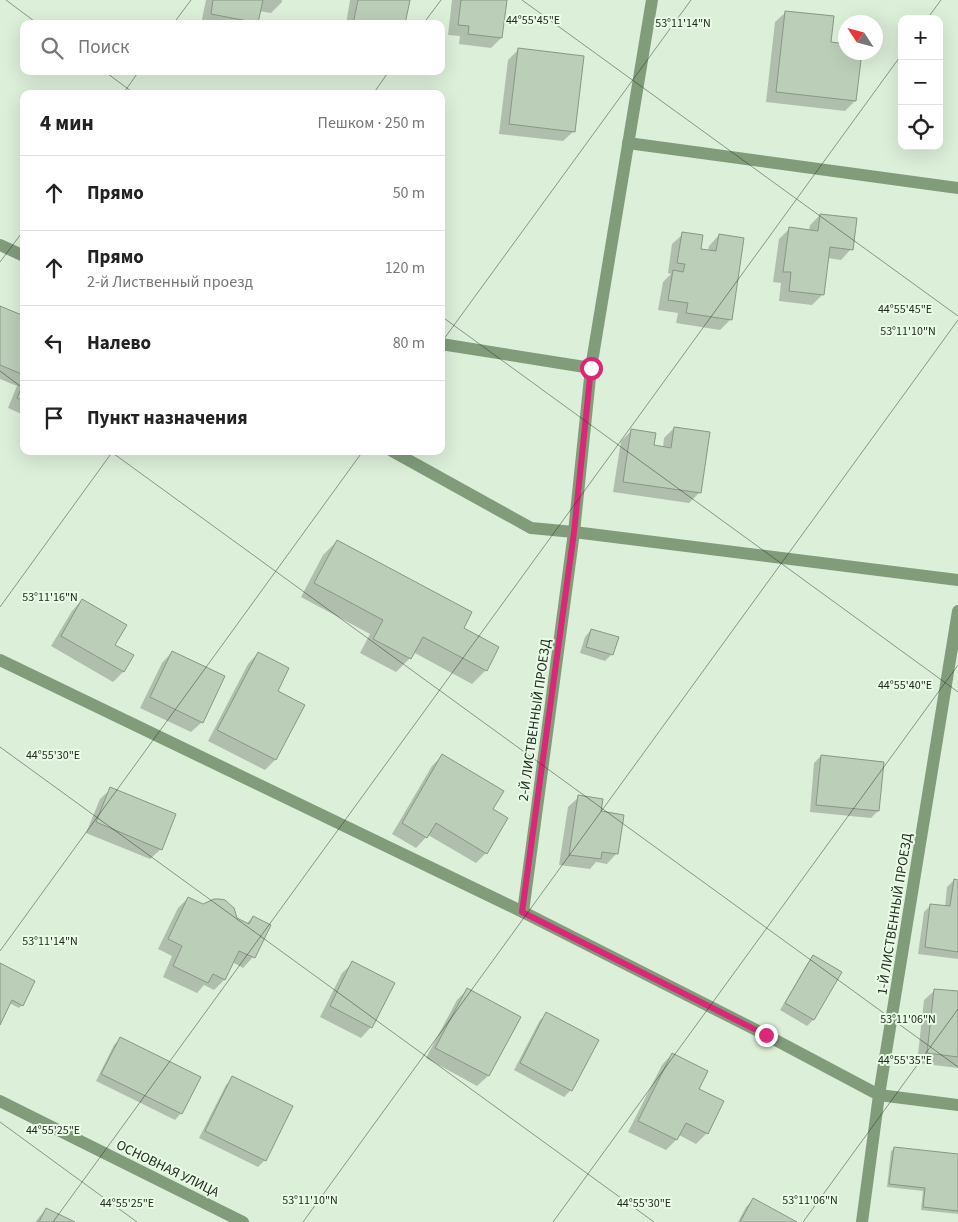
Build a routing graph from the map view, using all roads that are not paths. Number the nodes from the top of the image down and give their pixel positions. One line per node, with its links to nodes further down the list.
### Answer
1 (652, 0): 2 (street, 2-Й ЛИСТВЕННЫЙ ПРОЕЗД)
2 (628, 143): 3 (street); 7 (street, 2-Й ЛИСТВЕННЫЙ ПРОЕЗД)
3 (958, 188)
4 (0, 245): 5 (street)
5 (20, 254)
6 (445, 345): 7 (street)
7 (591, 368): 9 (street, 2-Й ЛИСТВЕННЫЙ ПРОЕЗД)
8 (399, 455): 9 (street)
9 (574, 532): 10 (street); 13 (street, 2-Й ЛИСТВЕННЫЙ ПРОЕЗД)
10 (958, 580)
11 (958, 611): 14 (street, 1-Й ЛИСТВЕННЫЙ ПРОЕЗД)
12 (0, 660): 13 (street)
13 (522, 912): 14 (street)
14 (879, 1095): 16 (street); 18 (street, 1-Й ЛИСТВЕННЫЙ ПРОЕЗД)
15 (0, 1101): 17 (street, ОСНОВНАЯ УЛИЦА)
16 (958, 1105)
17 (243, 1222)
18 (862, 1222)

